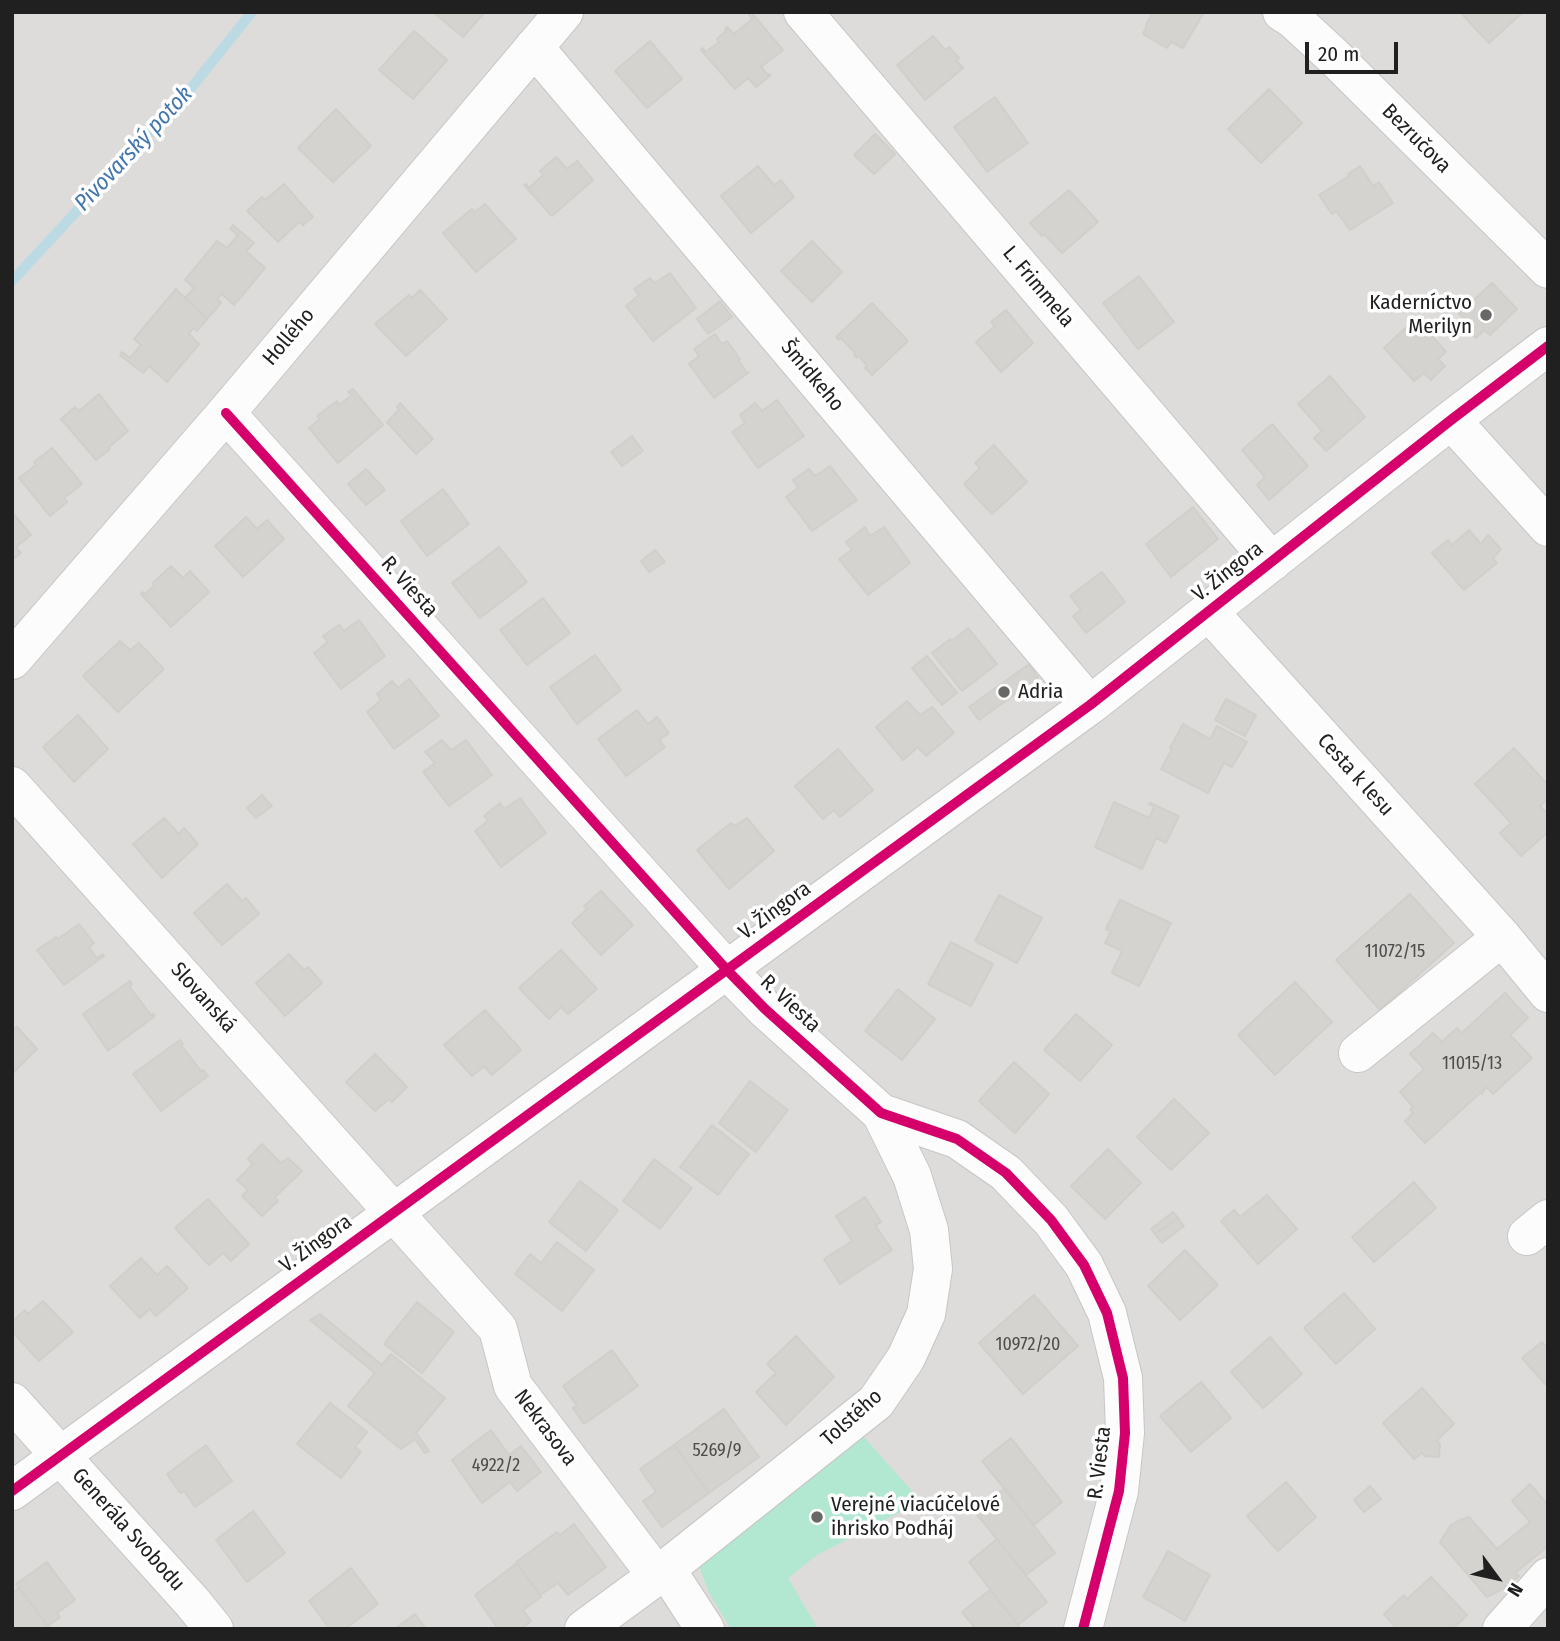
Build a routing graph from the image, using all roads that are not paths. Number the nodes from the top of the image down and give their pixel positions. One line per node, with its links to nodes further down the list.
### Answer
1 (564, 12): 4 (street, Hollého)
2 (803, 12): 10 (street, L. Frimmela)
3 (1282, 12): 5 (street, Bezručova)
4 (534, 47): 7 (street, Hollého); 13 (street, Šmidkeho)
5 (1548, 269)
6 (1548, 346): 8 (street, V. Žingora)
7 (226, 413): 12 (street, Hollého); 16 (street, R. Viesta)
8 (1451, 420): 9 (street); 10 (street, V. Žingora)
9 (1548, 527)
10 (1272, 562): 11 (street, V. Žingora)
11 (1209, 612): 13 (street, V. Žingora); 15 (street, Cesta k lesu)
12 (12, 660)
13 (1090, 705): 16 (street, V. Žingora)
14 (12, 786): 20 (street, Slovanská)
15 (1502, 937): 17 (street, Cesta k lesu); 18 (street)
16 (727, 970): 19 (street, R. Viesta); 20 (street, V. Žingora)
17 (1548, 993)
18 (1358, 1053)
19 (881, 1113): 24 (street, Tolstého); 29 (street, R. Viesta)
20 (394, 1211): 22 (street, V. Žingora); 24 (street, Nekrasova)
21 (12, 1402): 22 (street, Generála Svobodu)
22 (60, 1455): 23 (street, V. Žingora); 26 (street, Generála Svobodu)
23 (12, 1490)
24 (661, 1573): 27 (street, Tolstého); 28 (street, Nekrasova)
25 (1548, 1577): 30 (street)
26 (214, 1629)
27 (584, 1629)
28 (705, 1629)
29 (1083, 1629)
30 (1502, 1629)

